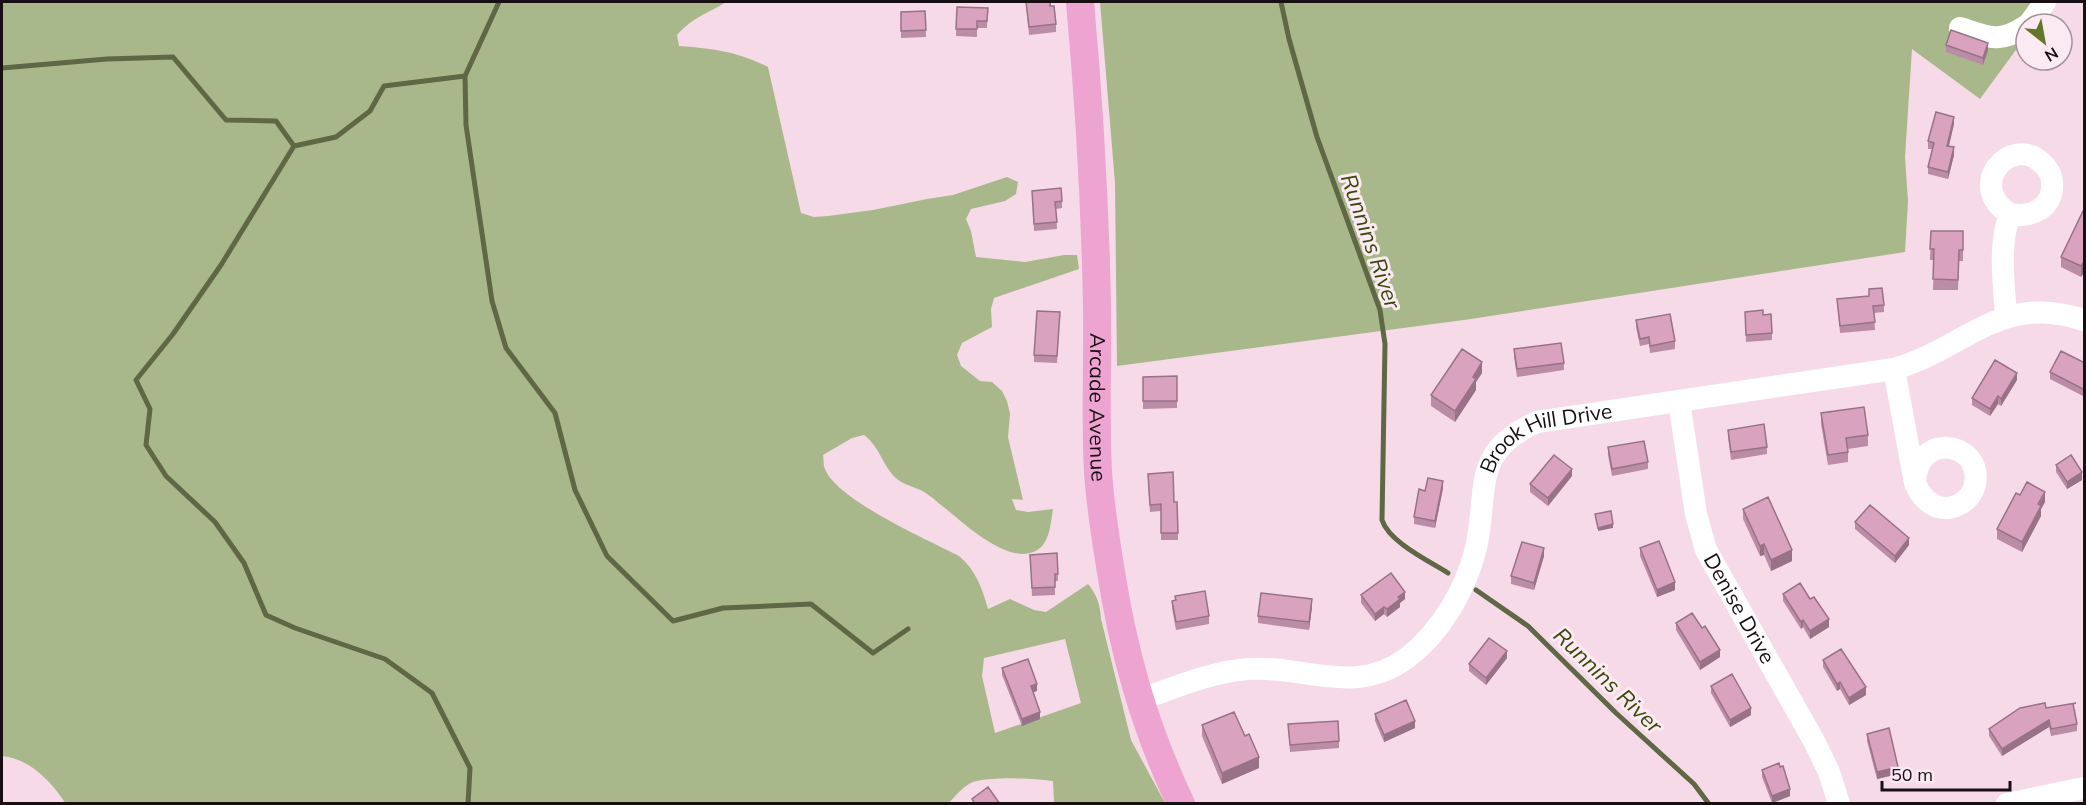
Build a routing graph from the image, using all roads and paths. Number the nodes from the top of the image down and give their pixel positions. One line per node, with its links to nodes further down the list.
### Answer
1 (1080, 2): 12 (main road, Arcade Avenue)
2 (1960, 28): 3 (street)
3 (2014, 34)
4 (2010, 214): 5 (street)
5 (2006, 316): 6 (street, Brook Hill Drive); 7 (street, Brook Hill Drive)
6 (2085, 320)
7 (1894, 369): 8 (street, Brook Hill Drive); 9 (street)
8 (1679, 401): 12 (street, Brook Hill Drive); 15 (street, Denise Drive)
9 (1904, 420): 10 (street); 11 (street)
10 (1945, 447): 11 (street); 11 (street)
11 (1915, 483)
12 (1138, 700): 14 (main road, Arcade Avenue)
13 (2085, 788): 16 (street)
14 (1181, 804)
15 (1839, 804)
16 (2007, 804)

